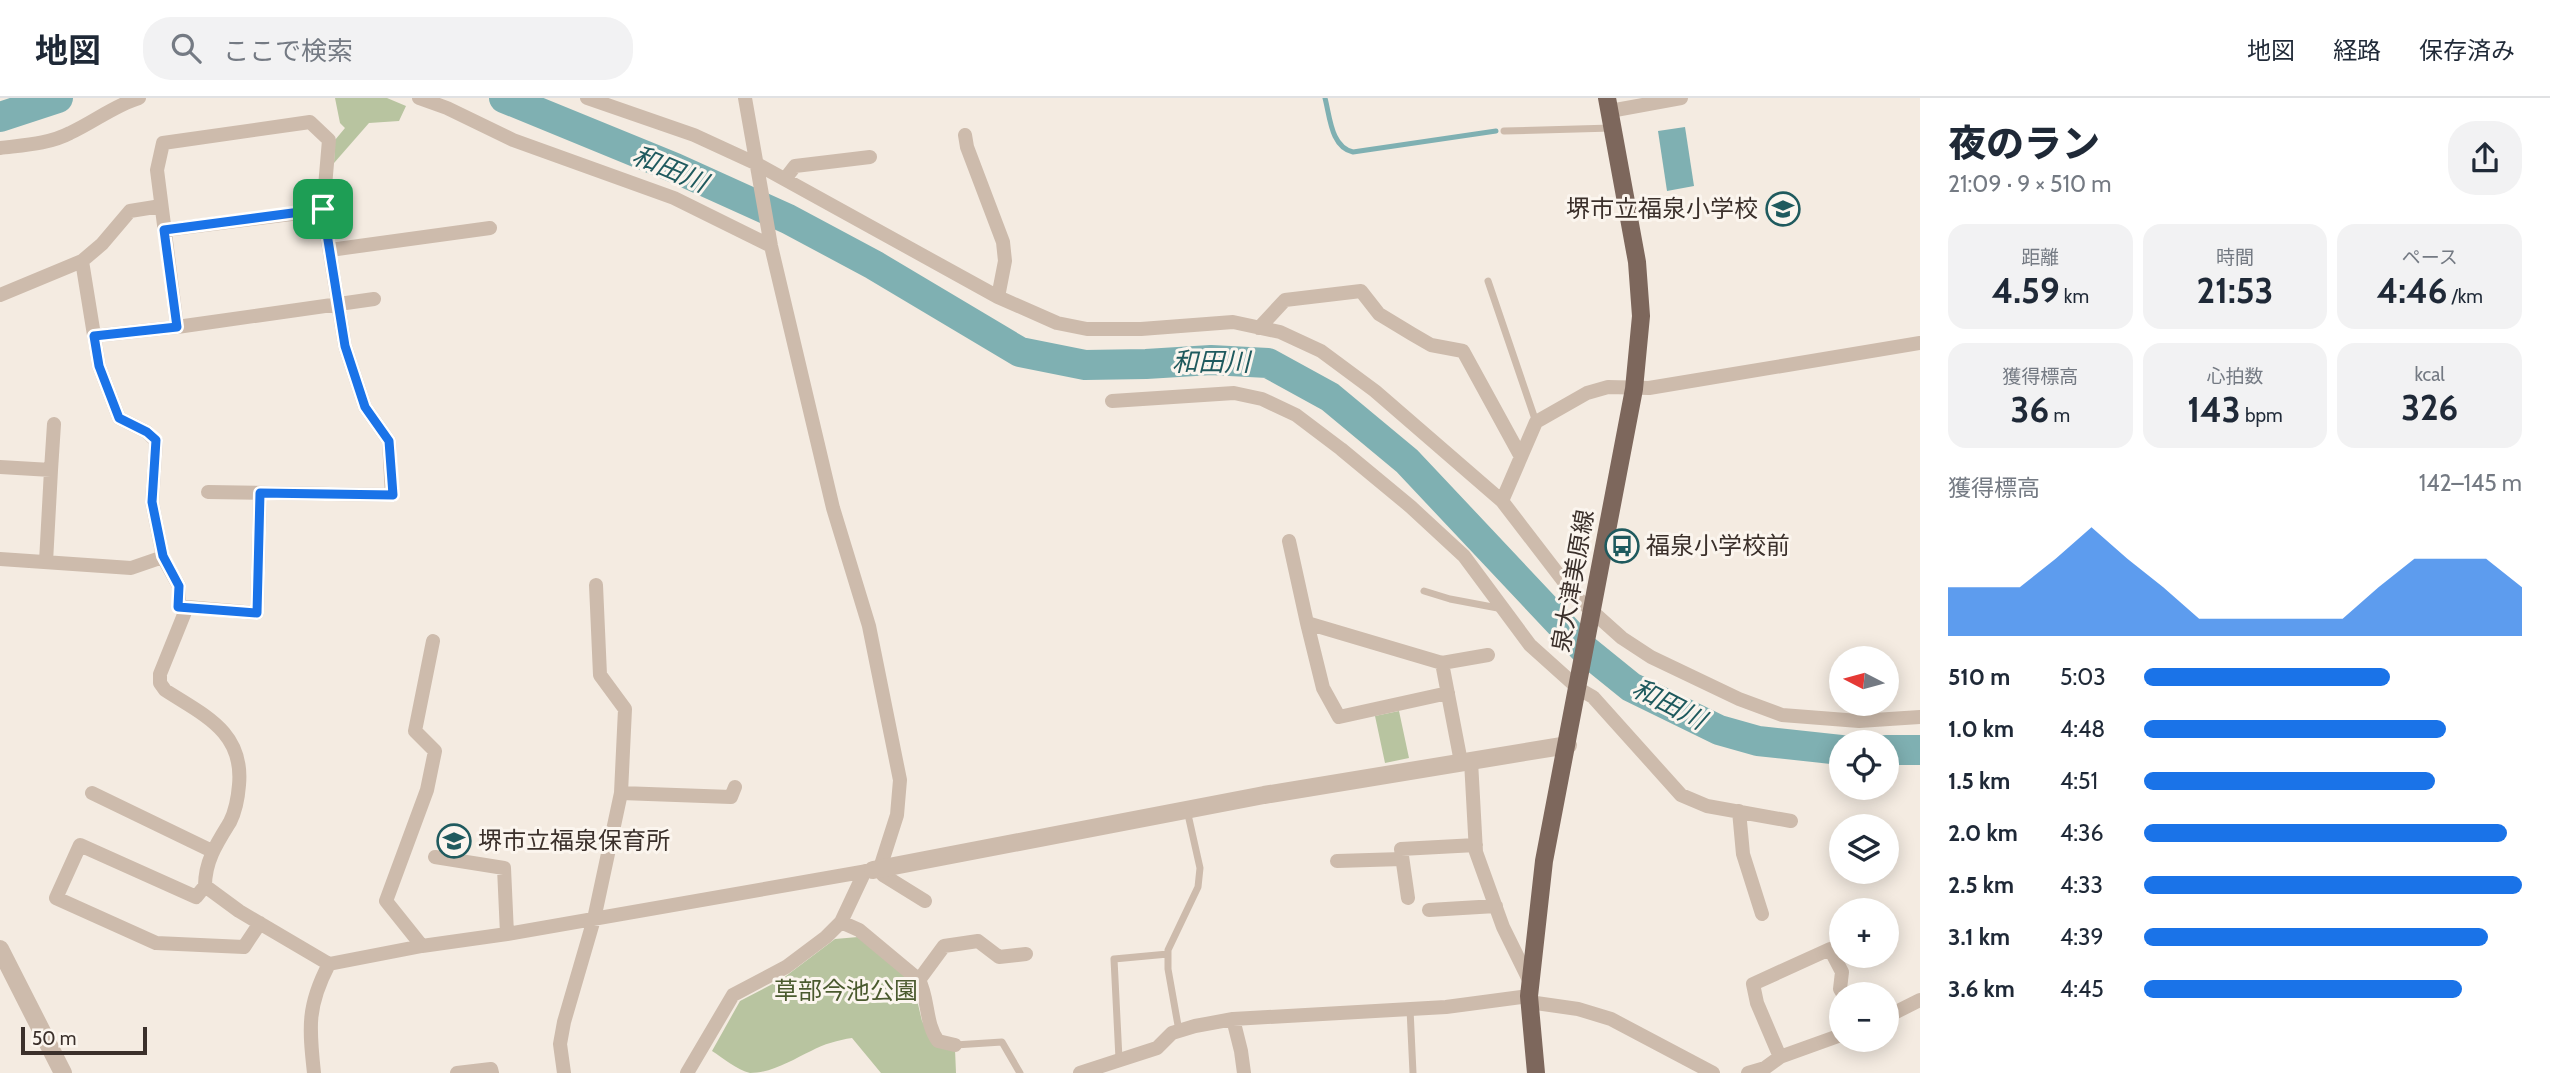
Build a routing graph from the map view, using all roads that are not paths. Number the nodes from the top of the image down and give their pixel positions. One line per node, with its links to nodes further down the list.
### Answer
1 (139, 98): 9 (street)
2 (419, 98): 17 (street)
3 (587, 98): 11 (street)
4 (745, 98): 11 (street)
5 (1681, 98): 6 (street)
6 (1610, 112): 7 (lane); 29 (main road, 泉大津美原線)
7 (1504, 131)
8 (965, 135): 22 (street)
9 (0, 148)
10 (870, 157): 12 (street)
11 (757, 164): 12 (street); 17 (street)
12 (785, 179): 22 (street)
13 (161, 206): 14 (street); 16 (street); 19 (street)
14 (323, 209): 16 (street); 18 (street)
15 (490, 228): 18 (street)
16 (164, 230): 25 (street)
17 (770, 243): 68 (street)
18 (330, 250): 24 (street)
19 (82, 261): 21 (street); 27 (street)
20 (1488, 281): 31 (lane)
21 (0, 295)
22 (998, 297): 26 (street)
23 (374, 299): 24 (street)
24 (338, 304): 25 (street); 37 (street)
25 (177, 327): 27 (street)
26 (1259, 328): 33 (street); 38 (street)
27 (94, 336): 40 (street)
28 (1920, 343): 29 (street)
29 (1634, 388): 31 (street); 47 (main road, 泉大津美原線)
30 (1112, 401): 46 (street)
31 (1536, 422): 33 (street)
32 (54, 424): 35 (street)
33 (1521, 457): 38 (street)
34 (0, 467): 35 (street)
35 (51, 470): 42 (street)
36 (208, 492): 37 (street)
37 (260, 493): 45 (street)
38 (1502, 501): 47 (street)
39 (1289, 541): 48 (street)
40 (163, 556): 42 (street); 45 (street)
41 (0, 559): 42 (street)
42 (46, 562)
43 (596, 585): 59 (street)
44 (1424, 591): 46 (lane)
45 (187, 607): 64 (street)
46 (1503, 610): 52 (street)
47 (1591, 619): 52 (main road, 泉大津美原線); 54 (street)
48 (1307, 623): 51 (street); 53 (street)
49 (433, 641): 79 (street)
50 (1488, 655): 51 (street)
51 (1442, 663): 53 (street)
52 (1580, 682): 55 (main road, 泉大津美原線); 61 (street)
53 (1448, 692): 56 (street)
54 (1920, 717)
55 (1568, 745): 56 (street); 86 (main road, 泉大津美原線)
56 (1466, 761): 60 (street); 63 (street)
57 (735, 788): 59 (street)
58 (92, 793): 64 (street)
59 (621, 793): 75 (street)
60 (1187, 810): 68 (street); 82 (lane)
61 (1738, 811): 62 (street); 74 (street)
62 (1791, 821)
63 (1476, 845): 66 (street); 72 (street)
64 (212, 851): 69 (street)
65 (435, 857): 78 (street)
66 (1402, 859): 67 (street); 70 (street)
67 (1337, 861)
68 (873, 870): 71 (street); 75 (street); 76 (street)
69 (205, 886): 77 (street); 77 (street)
70 (1408, 898)
71 (925, 901)
72 (1496, 906): 73 (street); 86 (street)
73 (1430, 910)
74 (1762, 914)
75 (594, 919): 78 (street); 100 (street)
76 (841, 922): 84 (street); 101 (street)
77 (260, 923): 83 (street)
78 (507, 934): 79 (street)
79 (422, 946): 83 (street)
80 (0, 949): 96 (street)
81 (1026, 954): 84 (street)
82 (1168, 954): 91 (lane); 95 (lane)
83 (330, 964): 97 (street)
84 (919, 980): 93 (street)
85 (1841, 982): 94 (street)
86 (1530, 993): 88 (street); 106 (main road, 泉大津美原線); 107 (street)
87 (1920, 1000): 89 (street)
88 (1410, 1009): 90 (street); 105 (lane)
89 (1899, 1010)
90 (1233, 1019): 91 (street); 104 (street)
91 (1179, 1031): 95 (street)
92 (1829, 1039): 94 (street)
93 (955, 1045): 102 (lane)
94 (1780, 1057): 108 (street)
95 (1119, 1059): 103 (street)
96 (63, 1073)
97 (314, 1073)
98 (457, 1073): 99 (street)
99 (492, 1073)
100 (564, 1073)
101 (687, 1073)
102 (1020, 1073)
103 (1080, 1073)
104 (1244, 1073)
105 (1413, 1073)
106 (1536, 1073)
107 (1713, 1073)
108 (1748, 1073)

